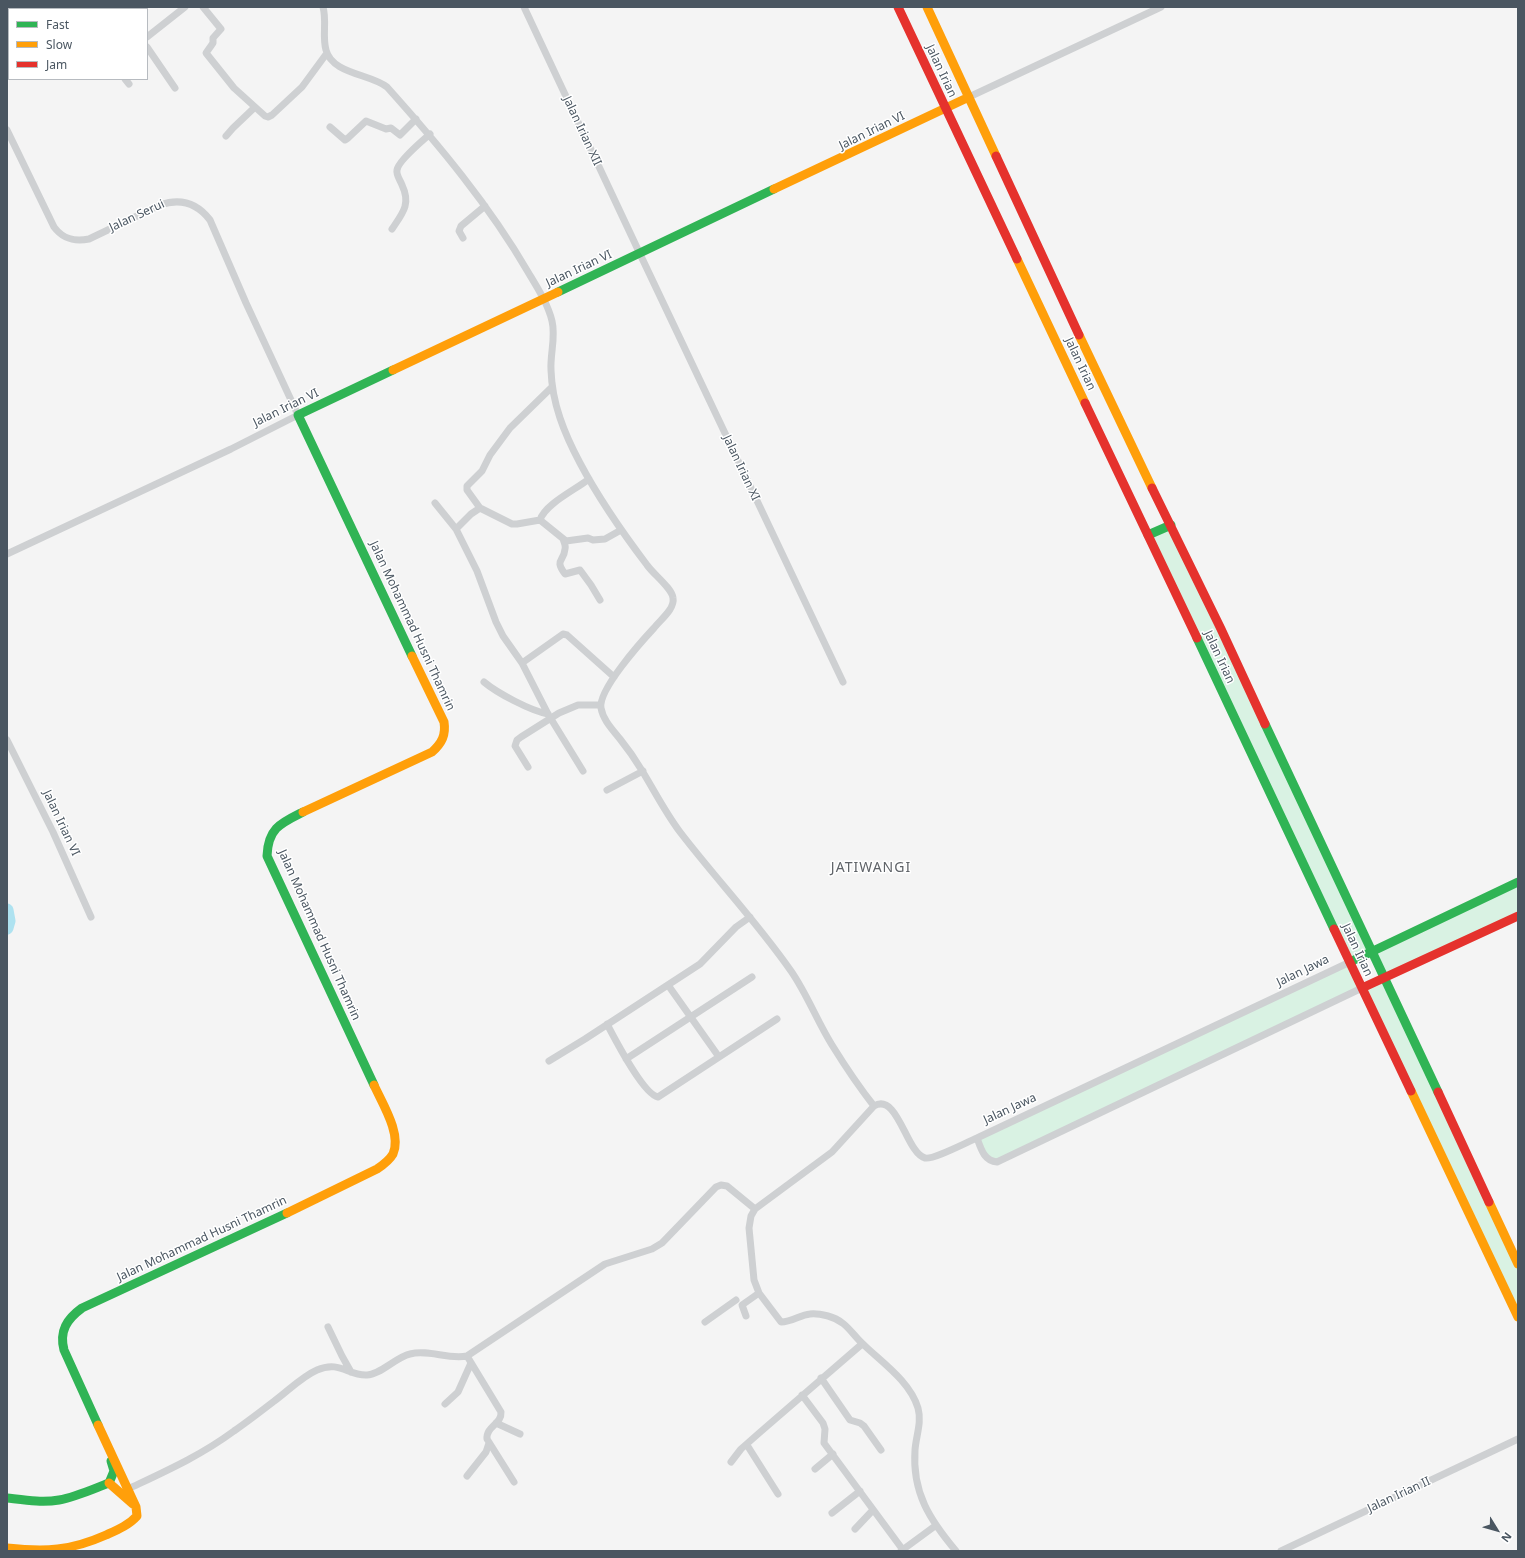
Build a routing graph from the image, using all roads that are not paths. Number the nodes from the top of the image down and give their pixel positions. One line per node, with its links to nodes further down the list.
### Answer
1 (184, 7): 8 (street)
2 (203, 7): 13 (street)
3 (323, 7): 10 (street)
4 (524, 7): 23 (street, Jalan Irian XII)
5 (898, 7): 14 (street, Jalan Irian)
6 (927, 7): 12 (street, Jalan Irian)
7 (1161, 7): 12 (street, Jalan Irian VI)
8 (148, 36)
9 (148, 48): 11 (street)
10 (327, 53): 13 (street); 15 (street)
11 (175, 88)
12 (969, 97): 14 (street, Jalan Irian VI); 31 (street, Jalan Irian)
13 (254, 108): 19 (street)
14 (945, 108): 23 (street, Jalan Irian VI); 34 (street, Jalan Irian)
15 (416, 119): 16 (street); 18 (street)
16 (330, 127)
17 (7, 130): 26 (street, Jalan Serui)
18 (430, 134): 20 (street); 21 (street)
19 (226, 136)
20 (485, 206): 22 (street); 24 (street)
21 (392, 229)
22 (463, 238)
23 (640, 254): 24 (street, Jalan Irian VI); 41 (street, Jalan Irian XI)
24 (543, 298): 25 (street); 26 (street, Jalan Irian VI)
25 (552, 387): 27 (street); 29 (street)
26 (298, 415): 36 (street, Jalan Irian VI); 79 (street, Jalan Mohammad Husni Thamrin)
27 (589, 478): 30 (street); 33 (street)
28 (435, 503): 32 (street)
29 (480, 508): 30 (street); 32 (street)
30 (540, 520): 35 (street)
31 (1171, 525): 34 (street); 53 (street, Jalan Irian)
32 (456, 529): 38 (street)
33 (621, 530): 35 (street); 39 (street)
34 (1148, 536): 54 (street, Jalan Irian)
35 (564, 539): 37 (street)
36 (7, 554)
37 (600, 600)
38 (522, 663): 39 (street); 43 (street)
39 (614, 677): 42 (street)
40 (484, 682): 43 (street)
41 (843, 682)
42 (600, 705): 43 (street); 47 (street)
43 (549, 716): 45 (street); 46 (street)
44 (7, 740): 51 (street, Jalan Irian VI)
45 (528, 767)
46 (583, 771)
47 (643, 771): 48 (street); 52 (street)
48 (607, 790)
49 (1518, 882): 53 (street, Jalan Jawa)
50 (1518, 916): 56 (street, Jalan Jawa)
51 (91, 917)
52 (750, 917): 57 (street); 65 (street)
53 (1371, 951): 54 (street, Jalan Jawa); 56 (street, Jalan Irian)
54 (1350, 962): 58 (street, Jalan Irian); 66 (street, Jalan Jawa)
55 (752, 977): 59 (street)
56 (1384, 978): 58 (street, Jalan Jawa); 68 (street, Jalan Irian)
57 (668, 985): 59 (street); 61 (street)
58 (1362, 988): 66 (street, Jalan Jawa); 72 (street, Jalan Irian)
59 (691, 1018): 62 (street); 63 (street)
60 (777, 1019): 62 (street)
61 (607, 1024): 63 (street); 64 (street)
62 (719, 1057): 63 (street)
63 (626, 1059)
64 (549, 1061)
65 (874, 1106): 66 (street); 67 (street)
66 (976, 1138)
67 (755, 1209): 69 (street); 76 (street)
68 (1518, 1264)
69 (759, 1293): 70 (street); 75 (street)
70 (737, 1300): 71 (street); 73 (street)
71 (746, 1316)
72 (1518, 1317)
73 (705, 1322)
74 (328, 1327): 77 (street)
75 (862, 1344): 78 (street); 101 (street)
76 (469, 1360): 77 (street); 81 (street); 82 (street)
77 (351, 1372): 94 (street)
78 (821, 1378): 80 (street); 87 (street)
79 (80, 1386): 93 (street, Jalan Mohammad Husni Thamrin); 94 (street, Jalan Mohammad Husni Thamrin)
80 (802, 1395): 86 (street); 88 (street)
81 (445, 1404)
82 (496, 1423): 83 (street); 85 (street)
83 (520, 1434)
84 (1518, 1439): 107 (street, Jalan Irian II)
85 (488, 1443): 91 (street); 92 (street)
86 (747, 1444): 89 (street); 96 (street)
87 (881, 1450)
88 (833, 1454): 90 (street); 95 (street)
89 (731, 1462)
90 (815, 1469)
91 (467, 1476)
92 (514, 1482)
93 (109, 1483): 97 (street); 98 (street)
94 (128, 1489): 98 (street, Jalan Mohammad Husni Thamrin)
95 (860, 1491): 99 (street); 100 (street)
96 (778, 1494)
97 (7, 1498)
98 (136, 1507): 105 (street)
99 (873, 1510): 102 (street); 104 (street)
100 (832, 1513)
101 (935, 1526): 104 (street); 106 (street)
102 (855, 1529)
103 (7, 1548): 105 (street)
104 (902, 1550)
105 (60, 1551)
106 (956, 1551)
107 (1281, 1551)

